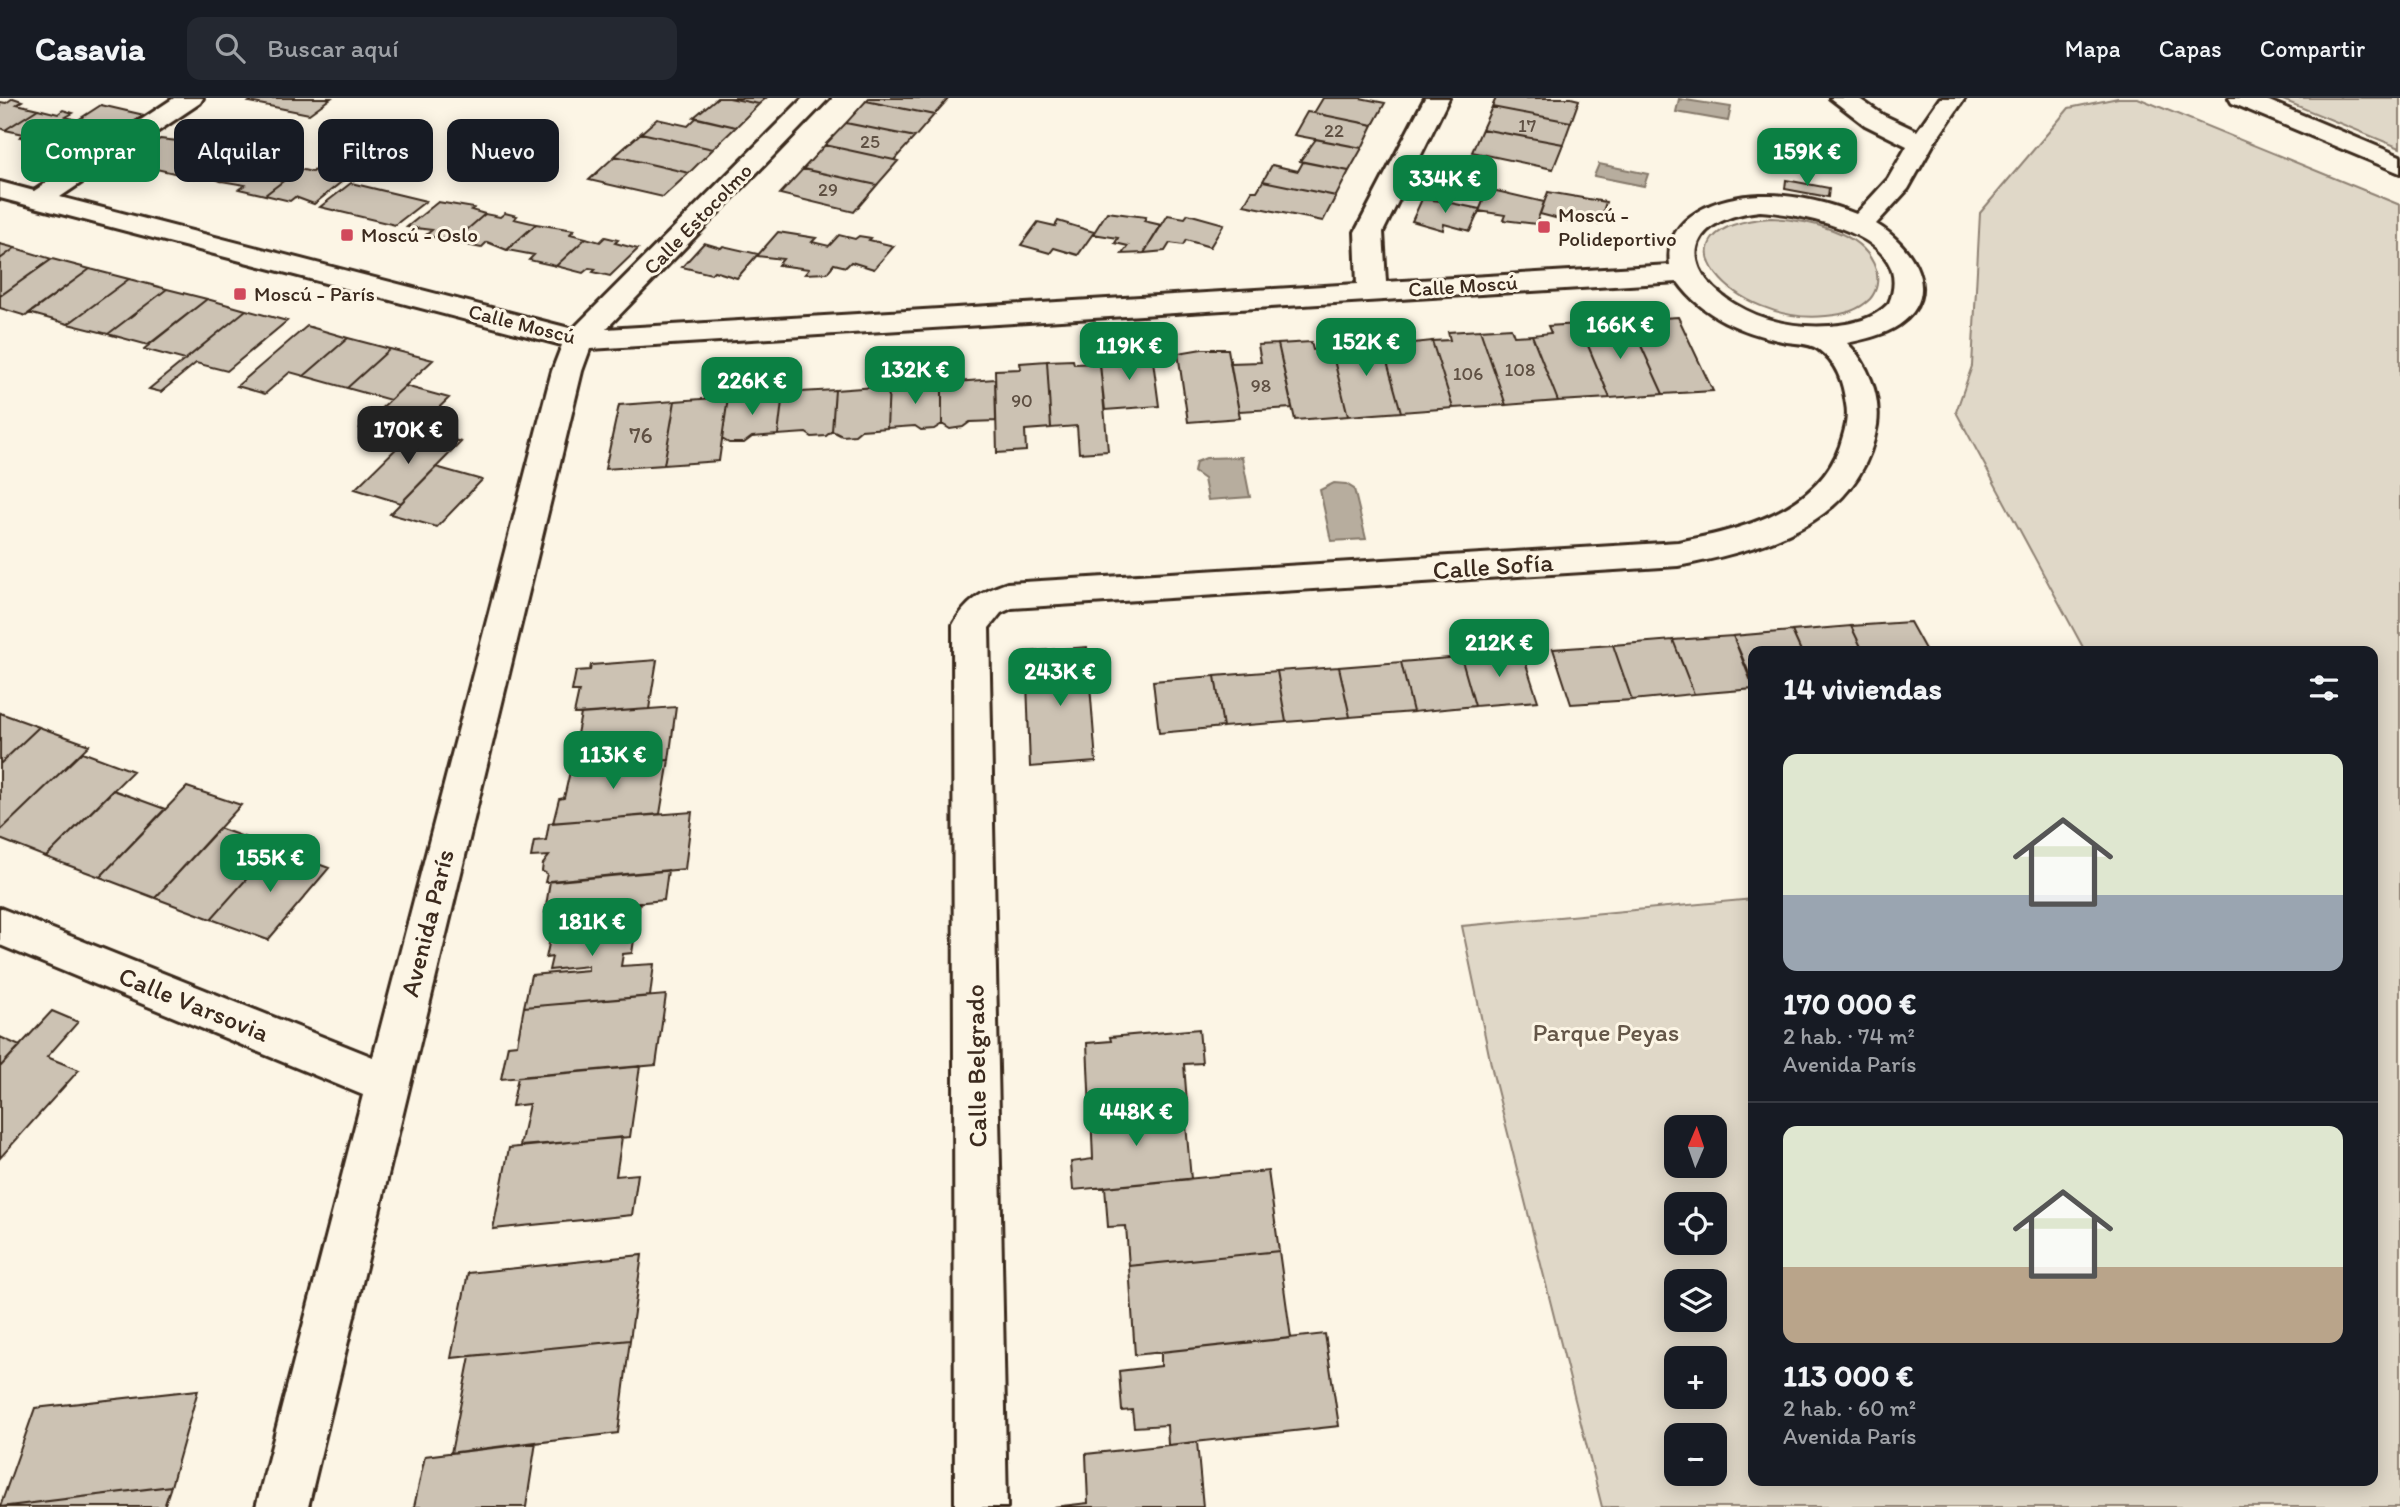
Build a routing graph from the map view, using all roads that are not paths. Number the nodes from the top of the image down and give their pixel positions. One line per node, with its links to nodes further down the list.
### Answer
1 (191, 98): 10 (street)
2 (817, 98): 15 (street, Calle Estocolmo)
3 (1437, 98): 13 (street)
4 (1842, 98): 7 (street)
5 (1953, 98): 7 (street)
6 (2241, 98): 8 (street)
7 (1922, 143): 11 (street)
8 (2400, 165)
9 (0, 190): 10 (street, Calle Moscú)
10 (38, 200): 15 (street, Calle Moscú)
11 (1859, 226): 12 (street); 14 (street)
12 (1686, 273): 13 (street, Calle Moscú); 14 (street)
13 (1372, 292): 15 (street, Calle Moscú)
14 (1819, 335): 16 (street, Calle Sofía)
15 (579, 340): 18 (street, Avenida París)
16 (971, 625): 20 (street, Calle Belgrado)
17 (0, 926): 18 (street, Calle Varsovia)
18 (386, 1083): 19 (street, Avenida París)
19 (282, 1507)
20 (981, 1507)

